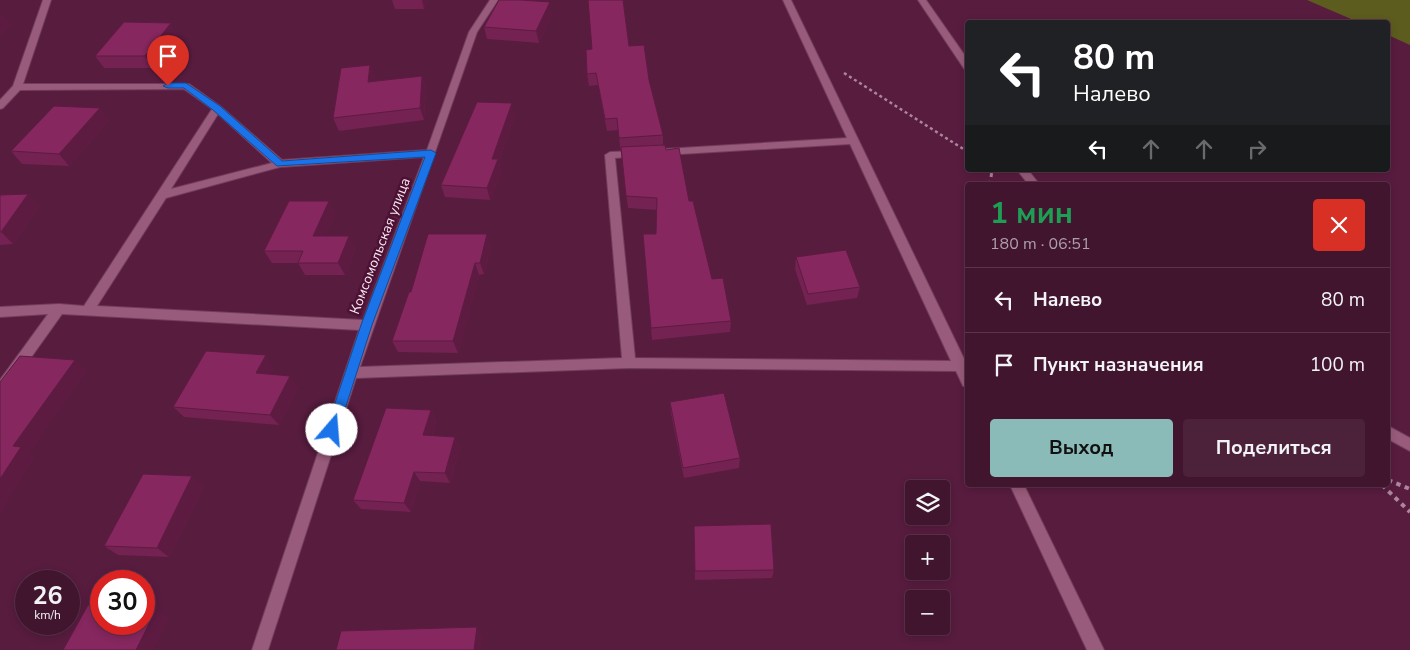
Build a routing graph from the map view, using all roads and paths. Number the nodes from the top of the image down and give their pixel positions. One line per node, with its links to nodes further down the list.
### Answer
1 (47, 0): 7 (street)
2 (494, 0): 12 (street, Комсомольская улица)
3 (787, 0): 5 (street)
4 (922, 0): 6 (street)
5 (812, 52): 10 (street); 11 (path)
6 (965, 64)
7 (17, 87): 8 (street); 9 (street)
8 (0, 106)
9 (217, 108): 13 (street); 16 (street)
10 (854, 142): 21 (street); 22 (street)
11 (965, 150)
12 (431, 153): 13 (street); 20 (street, Комсомольская улица)
13 (280, 164): 16 (street)
14 (1024, 172): 15 (street)
15 (1032, 182)
16 (162, 195): 18 (street)
17 (59, 310): 18 (street); 19 (street); 25 (street)
18 (87, 311): 20 (street)
19 (0, 312)
20 (367, 325): 23 (street, Комсомольская улица)
21 (629, 363): 22 (street); 23 (street)
22 (960, 366): 24 (street)
23 (351, 373): 33 (street, Комсомольская улица)
24 (965, 376)
25 (0, 390)
26 (1390, 433): 27 (street)
27 (1410, 445)
28 (1390, 481): 31 (path)
29 (1018, 487): 34 (street)
30 (1384, 487): 32 (path)
31 (1410, 488)
32 (1410, 512)
33 (260, 650)
34 (1096, 650)

